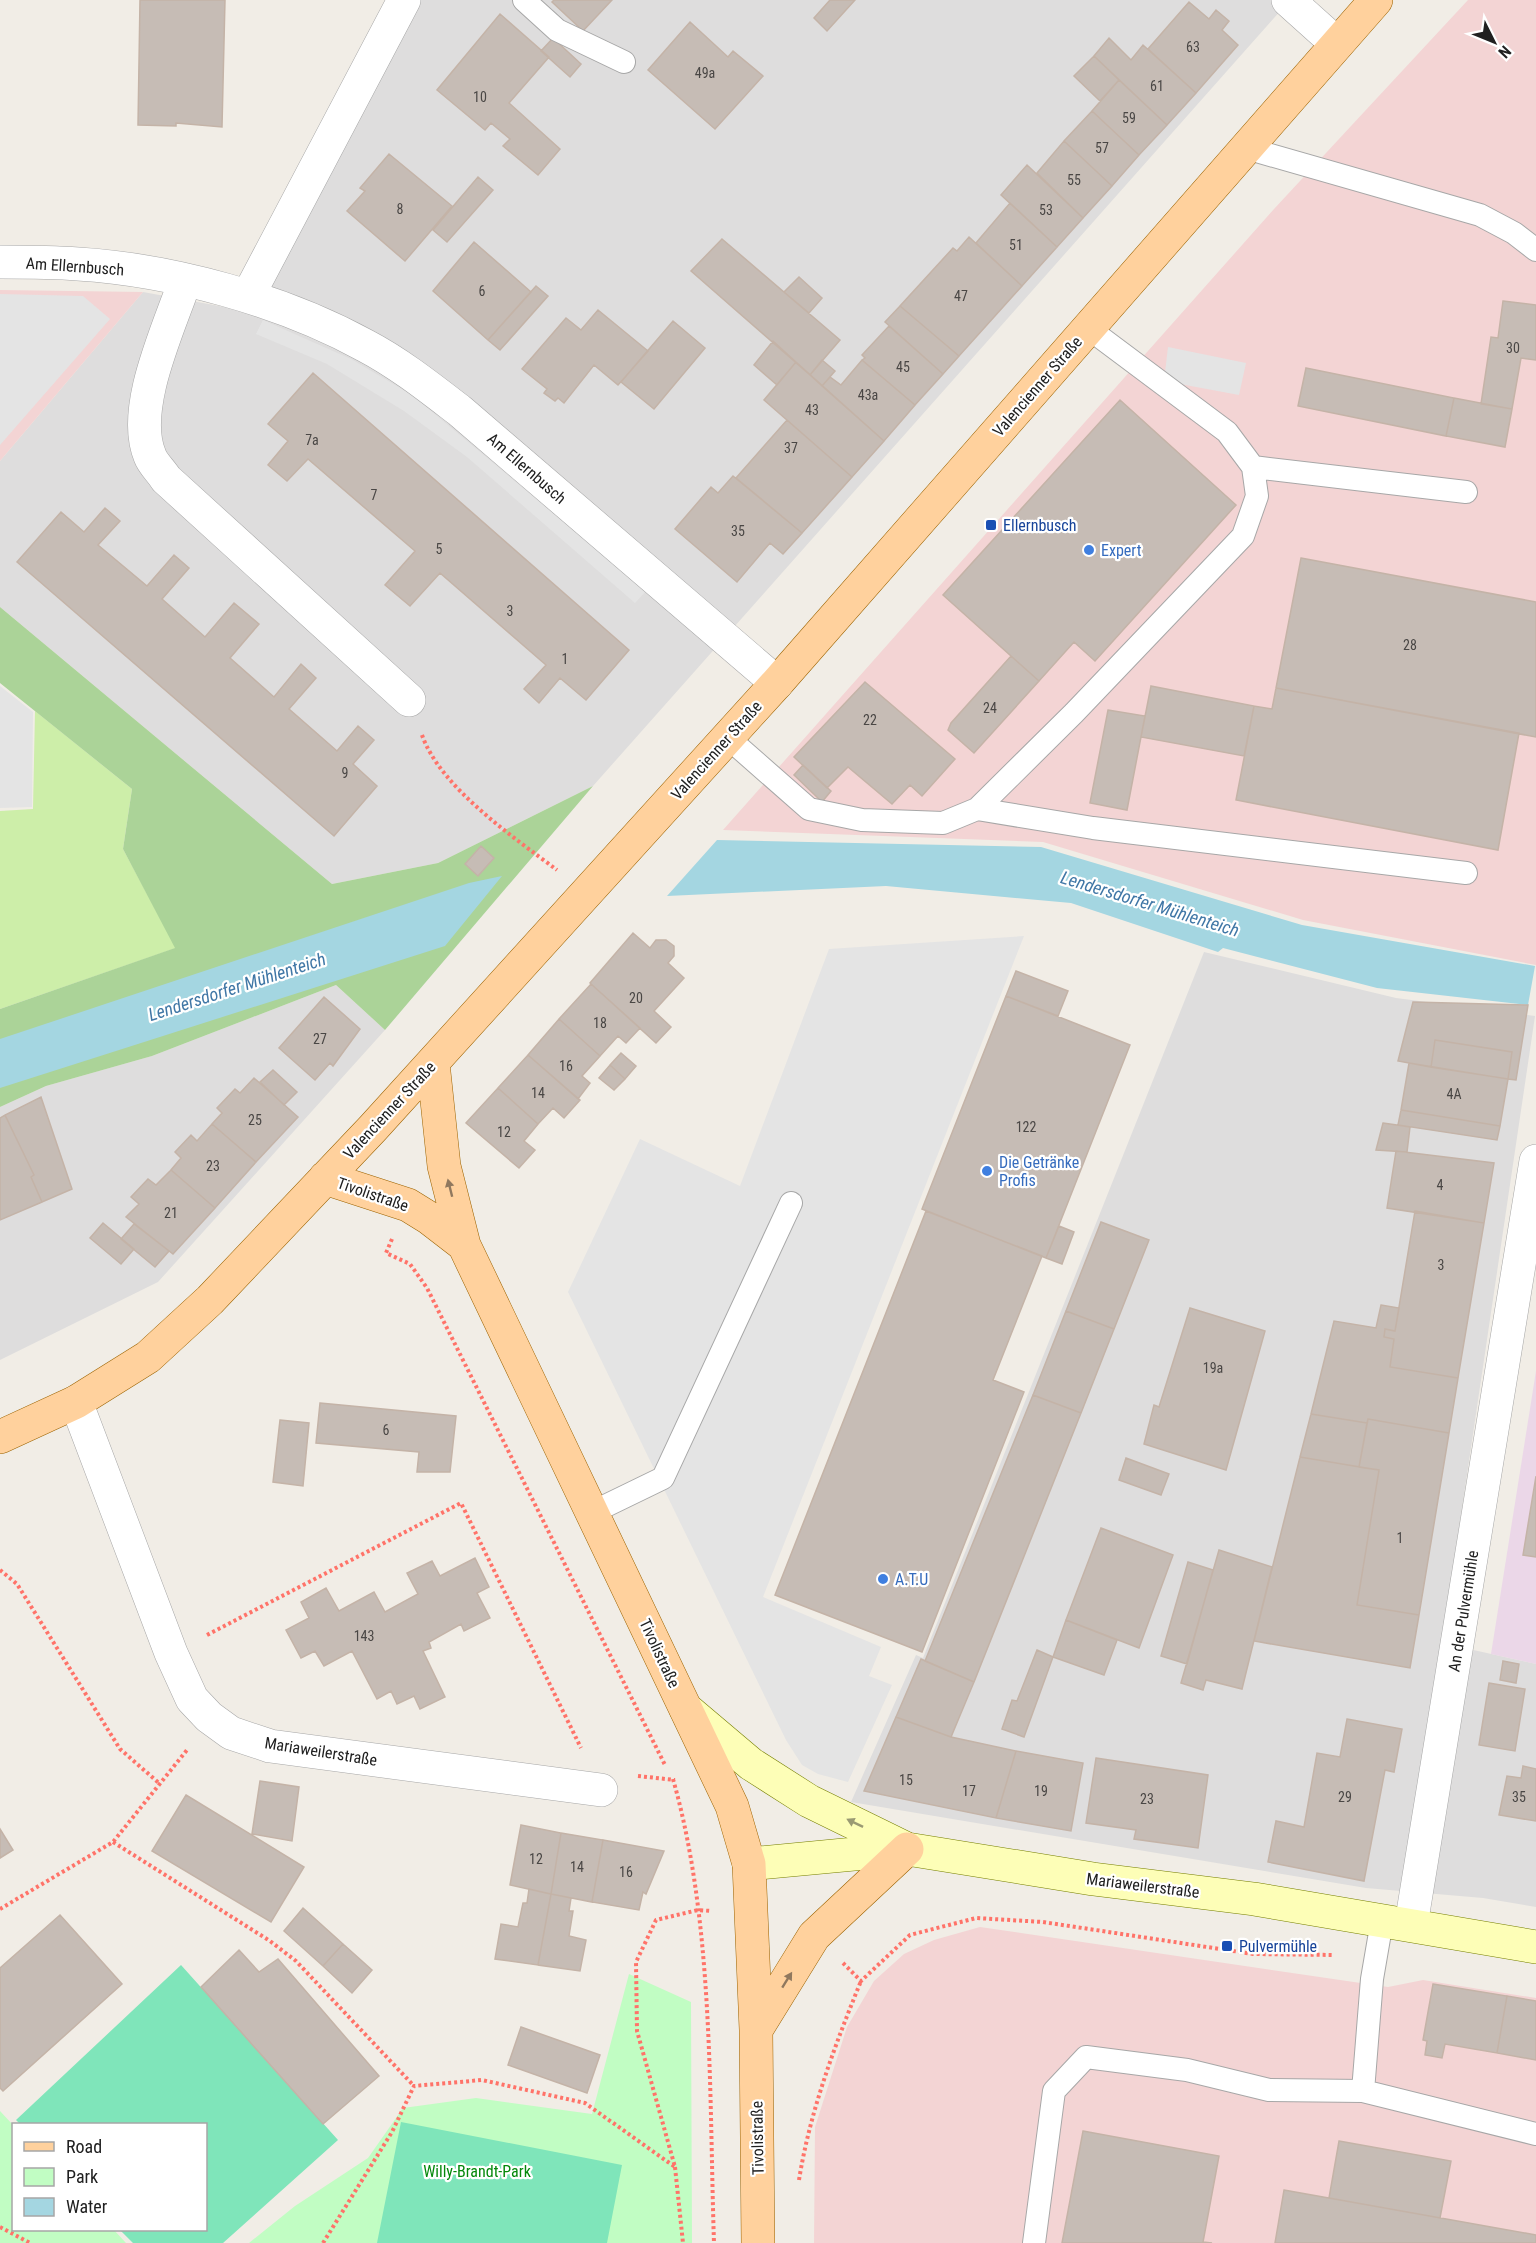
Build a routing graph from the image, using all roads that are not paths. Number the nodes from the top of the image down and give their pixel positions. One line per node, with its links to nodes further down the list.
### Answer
1 (404, 0): 11 (street)
2 (524, 0): 6 (lane)
3 (1288, 0): 5 (street)
4 (1376, 0): 5 (main road, Valencienner Straße)
5 (1337, 44): 7 (main road, Valencienner Straße)
6 (624, 62)
7 (1246, 148): 8 (lane); 12 (main road, Valencienner Straße)
8 (1536, 250)
9 (0, 262): 10 (street, Am Ellernbusch)
10 (185, 281): 11 (street, Am Ellernbusch); 16 (street)
11 (248, 296): 15 (street, Am Ellernbusch)
12 (1088, 328): 13 (lane); 15 (main road, Valencienner Straße)
13 (1254, 467): 14 (lane); 18 (lane)
14 (1466, 492)
15 (777, 683): 17 (main road, Valencienner Straße)
16 (409, 700)
17 (727, 737): 18 (lane); 20 (main road, Valencienner Straße)
18 (977, 809): 19 (lane)
19 (1466, 873)
20 (433, 1063): 22 (main road, Valencienner Straße); 24 (main road, one-way to 20)
21 (1536, 1161): 25 (street, An der Pulvermühle)
22 (325, 1178): 24 (main road, Tivolistraße); 26 (main road, Valencienner Straße)
23 (791, 1203): 28 (lane)
24 (464, 1245): 28 (main road, Tivolistraße)
25 (1525, 1300): 33 (street, An der Pulvermühle)
26 (76, 1402): 27 (main road, Valencienner Straße); 30 (street, Mariaweilerstraße)
27 (0, 1437)
28 (593, 1512): 29 (main road, Tivolistraße)
29 (687, 1709): 31 (main road, one-way to 29); 32 (main road, Tivolistraße)
30 (601, 1790)
31 (907, 1849): 32 (main road, Mariaweilerstraße); 33 (main road, Mariaweilerstraße); 35 (main road, one-way to 31)
32 (749, 1864): 35 (main road, Tivolistraße)
33 (1396, 1923): 34 (main road, Mariaweilerstraße); 36 (lane)
34 (1536, 1947)
35 (756, 2030): 38 (main road, Tivolistraße)
36 (1363, 2091): 37 (lane); 39 (lane)
37 (1536, 2134)
38 (758, 2243)
39 (1034, 2243)

